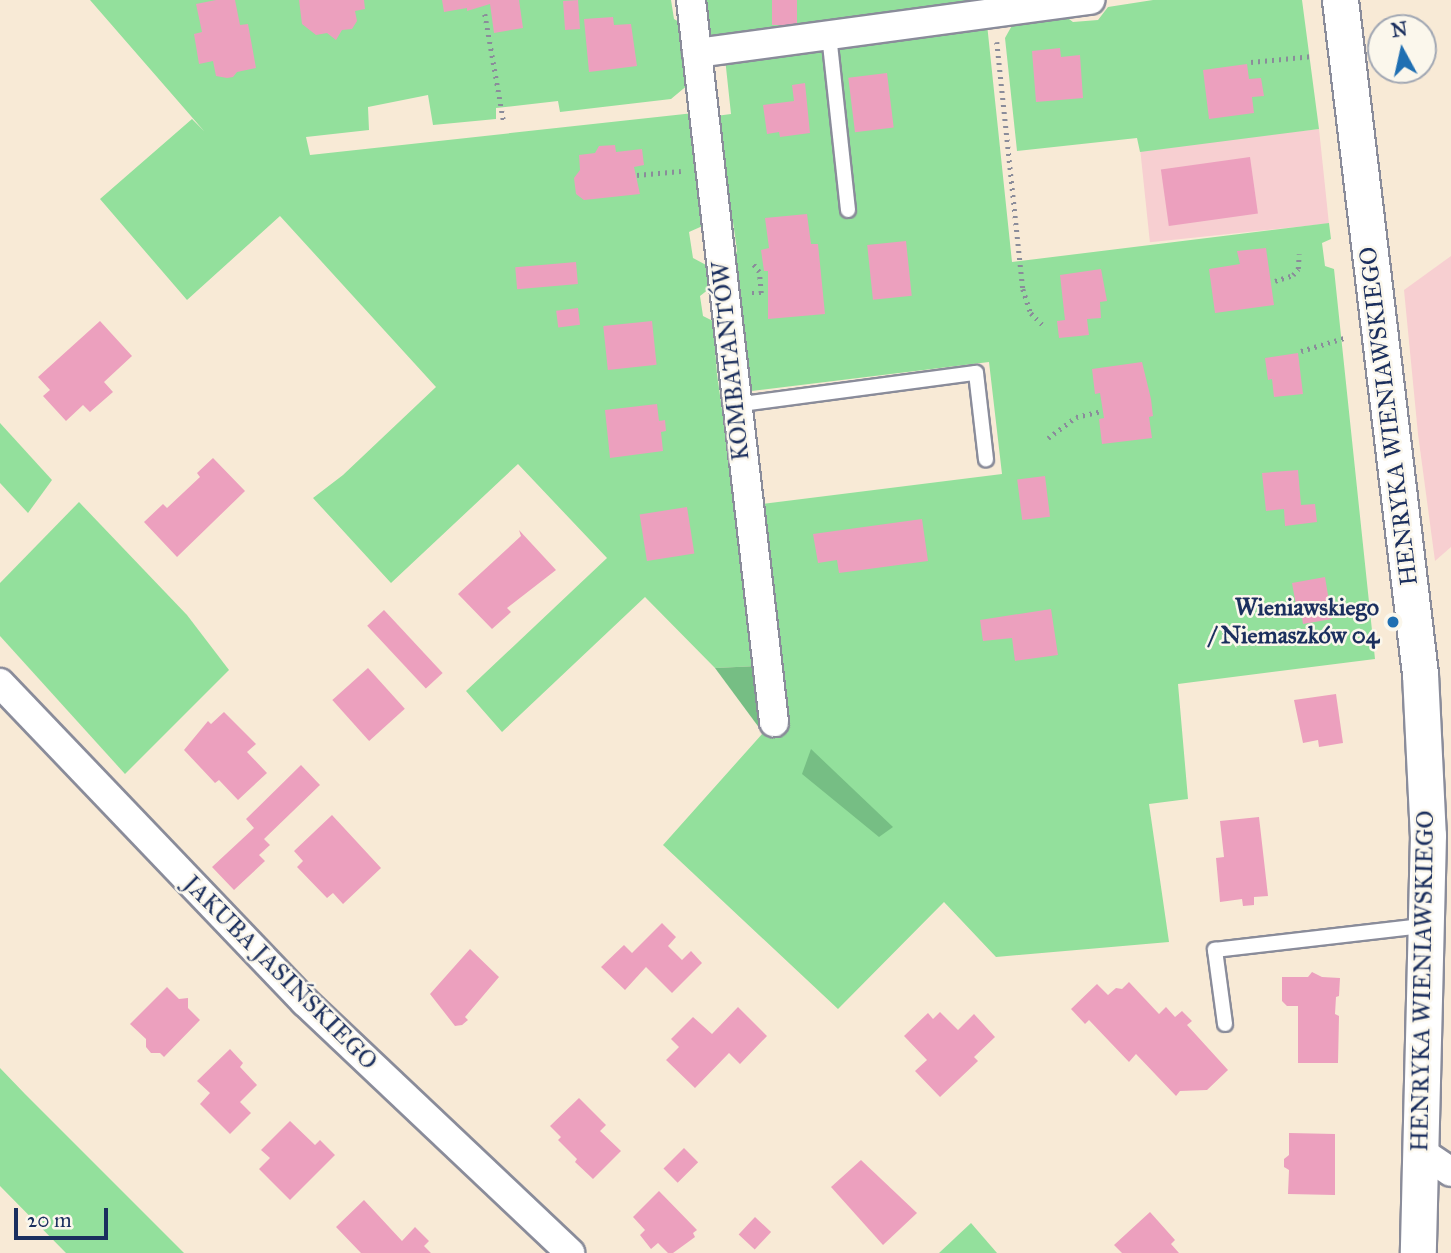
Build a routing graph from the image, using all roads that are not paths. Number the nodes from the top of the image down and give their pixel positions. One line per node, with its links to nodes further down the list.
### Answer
1 (691, 0): 6 (street, KOMBATANTÓW)
2 (1090, 0): 4 (street)
3 (1340, 0): 12 (street, HENRYKA WIENIAWSKIEGO)
4 (1024, 4): 5 (street)
5 (829, 35): 6 (street); 7 (lane)
6 (697, 53): 8 (street, KOMBATANTÓW)
7 (848, 210)
8 (735, 405): 9 (lane); 11 (street, KOMBATANTÓW)
9 (986, 459)
10 (0, 683): 16 (street, JAKUBA JASIŃSKIEGO)
11 (775, 722)
12 (1425, 926): 13 (lane); 14 (street, HENRYKA WIENIAWSKIEGO)
13 (1225, 1024)
14 (1420, 1151): 15 (street); 17 (street, HENRYKA WIENIAWSKIEGO)
15 (1451, 1172)
16 (570, 1253)
17 (1418, 1253)

